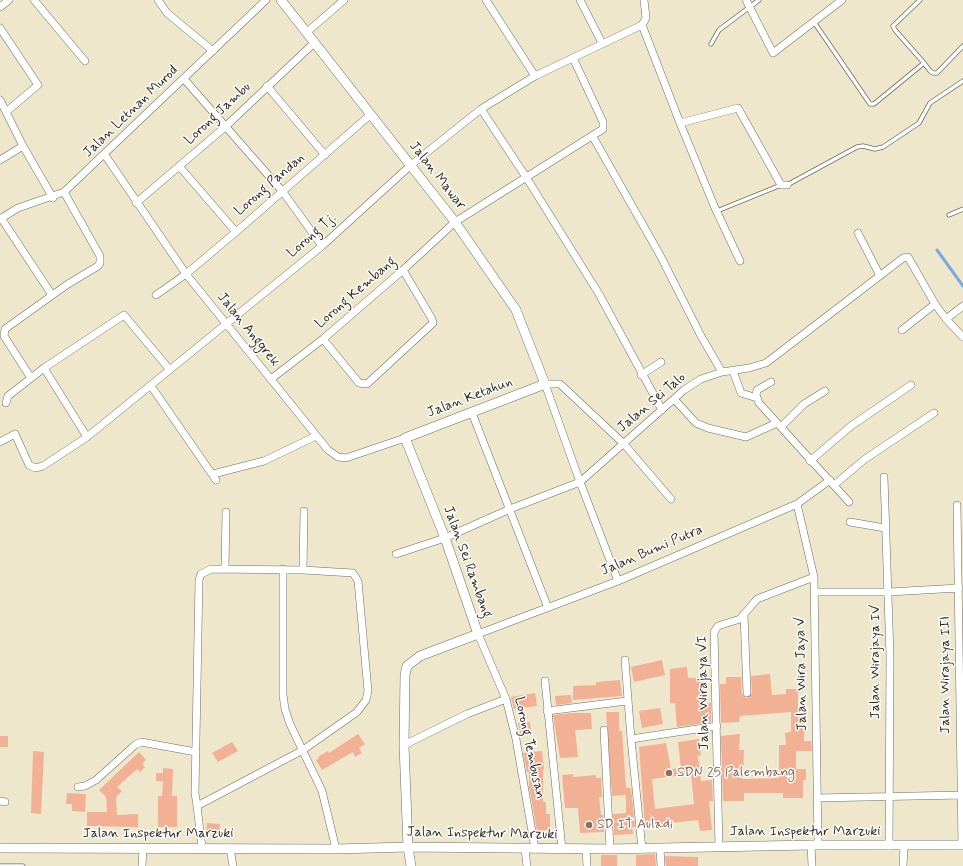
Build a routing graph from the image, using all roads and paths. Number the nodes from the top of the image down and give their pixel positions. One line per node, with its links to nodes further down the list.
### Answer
1 (9, 0): 14 (street)
2 (34, 0): 26 (street)
3 (158, 0): 24 (street)
4 (266, 0): 24 (street, Jalan Letnan Murod)
5 (281, 0): 19 (street, Jalan Mawar)
6 (344, 0): 19 (street)
7 (486, 0): 28 (street)
8 (580, 0): 21 (street)
9 (644, 0): 17 (street)
10 (746, 0): 15 (street)
11 (759, 0): 15 (lane)
12 (842, 0): 16 (street)
13 (920, 0): 27 (lane)
14 (0, 7)
15 (749, 7): 16 (street); 22 (lane)
16 (814, 22): 27 (lane)
17 (642, 25): 21 (street, Lorong Tj.); 36 (street)
18 (0, 28): 34 (street)
19 (307, 32): 20 (street, Jalan Mawar)
20 (315, 42): 31 (street, Lorong Jambu); 35 (street, Jalan Mawar)
21 (602, 43): 25 (street, Lorong Tj.)
22 (711, 44)
23 (963, 46): 27 (lane)
24 (213, 51): 29 (street, Jalan Letnan Murod)
25 (573, 58): 28 (street, Lorong Tj.); 38 (street)
26 (85, 61)
27 (924, 63)
28 (535, 76): 33 (street, Lorong Tj.)
29 (184, 79): 37 (street); 40 (street, Jalan Letnan Murod)
30 (963, 81): 46 (lane)
31 (267, 86): 37 (street, Lorong Jambu); 41 (street)
32 (1, 103): 34 (street)
33 (481, 109): 43 (street, Lorong Tj.); 45 (street)
34 (6, 112): 39 (street)
35 (370, 115): 41 (street, Lorong Pandan); 43 (street, Jalan Mawar)
36 (680, 123): 46 (street); 52 (street)
37 (226, 127): 44 (street, Lorong Jambu); 48 (street)
38 (593, 137): 45 (street, Lorong Kembang); 76 (street)
39 (23, 146): 42 (street); 49 (street)
40 (104, 155): 47 (street, Jalan Letnan Murod); 50 (street, Jalan Anggrek)
41 (325, 155): 48 (street, Lorong Pandan)
42 (0, 160)
43 (411, 165): 55 (street, Jalan Mawar); 58 (street, Lorong Tj.)
44 (179, 166): 50 (street, Lorong Jambu); 56 (street)
45 (526, 177): 55 (street, Lorong Kembang); 77 (street)
46 (784, 185): 52 (lane)
47 (64, 192): 49 (street, Jalan Letnan Murod); 63 (street)
48 (283, 192): 56 (street, Lorong Pandan); 58 (street)
49 (53, 198): 54 (street, Jalan Letnan Murod)
50 (136, 203): 61 (street, Jalan Anggrek)
51 (963, 209): 53 (lane)
52 (717, 211): 59 (street)
53 (949, 215)
54 (1, 218): 63 (street)
55 (455, 222): 60 (street, Lorong Kembang); 81 (street, Jalan Mawar)
56 (236, 232): 61 (street, Lorong Pandan)
57 (858, 233): 62 (street)
58 (322, 246): 68 (street, Lorong Tj.)
59 (740, 261)
60 (403, 270): 71 (street, Lorong Kembang); 71 (street)
61 (186, 274): 64 (street, Lorong Pandan); 68 (street, Jalan Anggrek)
62 (880, 276): 65 (street, Jalan Sei Talo); 75 (street, Jalan Sei Talo)
63 (52, 295): 78 (street)
64 (156, 296)
65 (935, 304): 67 (street, Jalan Sei Talo); 69 (street)
66 (963, 306): 67 (street)
67 (946, 319): 70 (street, Jalan Sei Talo)
68 (227, 324): 74 (street, Lorong Tj.); 79 (street, Jalan Anggrek)
69 (902, 330)
70 (963, 337)
71 (324, 339): 79 (street, Lorong Kembang)
72 (661, 362): 77 (street)
73 (44, 368): 74 (street); 78 (street); 93 (street)
74 (170, 370): 83 (street, Lorong Tj.)
75 (733, 370): 76 (street, Jalan Sei Talo); 85 (street)
76 (722, 372): 86 (street, Jalan Sei Talo)
77 (641, 374): 88 (street)
78 (31, 378): 87 (street)
79 (271, 380): 92 (street, Jalan Anggrek)
80 (771, 382): 85 (street)
81 (545, 384): 89 (street, Jalan Ketahun); 96 (street); 99 (street)
82 (911, 385): 97 (street)
83 (151, 386): 92 (street); 93 (street, Lorong Tj.)
84 (825, 391): 91 (street)
85 (756, 398): 91 (street)
86 (674, 399): 88 (street, Jalan Sei Talo); 91 (street)
87 (6, 402)
88 (662, 410): 96 (street, Jalan Sei Talo)
89 (472, 413): 94 (street, Jalan Ketahun); 105 (street)
90 (934, 413): 100 (street, Jalan Bumi Putra)
91 (779, 425): 97 (street)
92 (316, 436): 94 (street, Jalan Anggrek)
93 (87, 438): 95 (street, Lorong Tj.)
94 (405, 438): 110 (street, Jalan Sei Rambang)
95 (0, 442)
96 (624, 444): 99 (street, Jalan Sei Talo); 101 (street)
97 (810, 460): 100 (street)
98 (884, 477): 109 (street, Jalan Wirajaya IV)
99 (580, 482): 105 (street, Jalan Sei Talo); 116 (street)
100 (832, 483): 102 (street); 103 (street, Jalan Bumi Putra)
101 (671, 499)
102 (849, 502)
103 (797, 504): 115 (street, Jalan Wira Jaya V); 116 (street, Jalan Bumi Putra)
104 (957, 505): 117 (street, Jalan Wirajaya III)
105 (510, 509): 110 (street, Jalan Sei Talo); 120 (street)
106 (304, 511): 114 (street)
107 (226, 512): 112 (street)
108 (850, 522): 109 (street)
109 (885, 528): 119 (street, Jalan Wirajaya IV)
110 (445, 538): 111 (street, Jalan Sei Talo); 122 (street, Jalan Sei Rambang)
111 (396, 554)
112 (225, 569): 113 (street); 134 (street)
113 (283, 569): 114 (street); 133 (street)
114 (303, 570): 133 (street)
115 (814, 577): 118 (street, Jalan Wira Jaya V); 121 (street, Jalan Wirajaya VI)
116 (618, 581): 120 (street, Jalan Bumi Putra)
117 (959, 588): 119 (street); 136 (street, Jalan Wirajaya III)
118 (814, 592): 119 (street); 138 (street, Jalan Wira Jaya V)
119 (889, 592): 137 (street, Jalan Wirajaya IV)
120 (548, 608): 122 (street, Jalan Bumi Putra)
121 (744, 614): 125 (street); 129 (street, Jalan Wirajaya VI)
122 (478, 634): 126 (street, Lorong Tembusan); 132 (street, Jalan Sei Rambang)
123 (625, 660): 127 (street)
124 (545, 681): 128 (street)
125 (747, 693)
126 (506, 699): 132 (street); 153 (street, Lorong Tembusan)
127 (627, 701): 128 (street); 131 (street)
128 (547, 711): 155 (street)
129 (717, 726): 131 (street); 143 (street, Jalan Wirajaya VI)
130 (604, 730): 157 (street)
131 (631, 739): 154 (street)
132 (404, 745): 142 (street, Jalan Sei Rambang)
133 (303, 750): 139 (street); 151 (street)
134 (196, 752): 135 (street); 139 (street)
135 (78, 786)
136 (961, 795): 137 (street); 141 (street, Jalan Wirajaya III)
137 (889, 797): 138 (street); 144 (street, Jalan Wirajaya IV)
138 (817, 798): 140 (street, Jalan Wira Jaya V)
139 (197, 806): 148 (street)
140 (815, 845): 143 (street, Jalan Inspektur Marzuki); 144 (street, Jalan Inspektur Marzuki); 166 (street, Jalan Wira Jaya V)
141 (963, 845): 145 (street, Jalan Inspektur Marzuki)
142 (408, 846): 151 (street, Jalan Inspektur Marzuki); 152 (street, Jalan Inspektur Marzuki); 162 (street, Jalan Sei Rambang)
143 (719, 846): 150 (street, Jalan Inspektur Marzuki)
144 (889, 846): 145 (street, Jalan Inspektur Marzuki)
145 (904, 846): 167 (street)
146 (0, 848): 147 (street, Jalan Inspektur Marzuki)
147 (143, 848): 148 (street, Jalan Inspektur Marzuki); 160 (street)
148 (202, 848): 149 (street, Jalan Inspektur Marzuki)
149 (230, 848): 151 (street, Jalan Inspektur Marzuki); 161 (street)
150 (660, 848): 154 (street, Jalan Inspektur Marzuki); 165 (street)
151 (336, 849)
152 (525, 849): 153 (street, Jalan Inspektur Marzuki); 163 (street)
153 (535, 849): 155 (street, Jalan Inspektur Marzuki)
154 (642, 849): 157 (street, Jalan Inspektur Marzuki)
155 (562, 850): 156 (street, Jalan Inspektur Marzuki)
156 (586, 850): 157 (street, Jalan Inspektur Marzuki); 164 (street)
157 (610, 850)
158 (0, 866): 159 (lane)
159 (23, 866)
160 (142, 866)
161 (233, 866)
162 (411, 866)
163 (527, 866)
164 (587, 866)
165 (661, 866)
166 (812, 866)
167 (903, 866)

